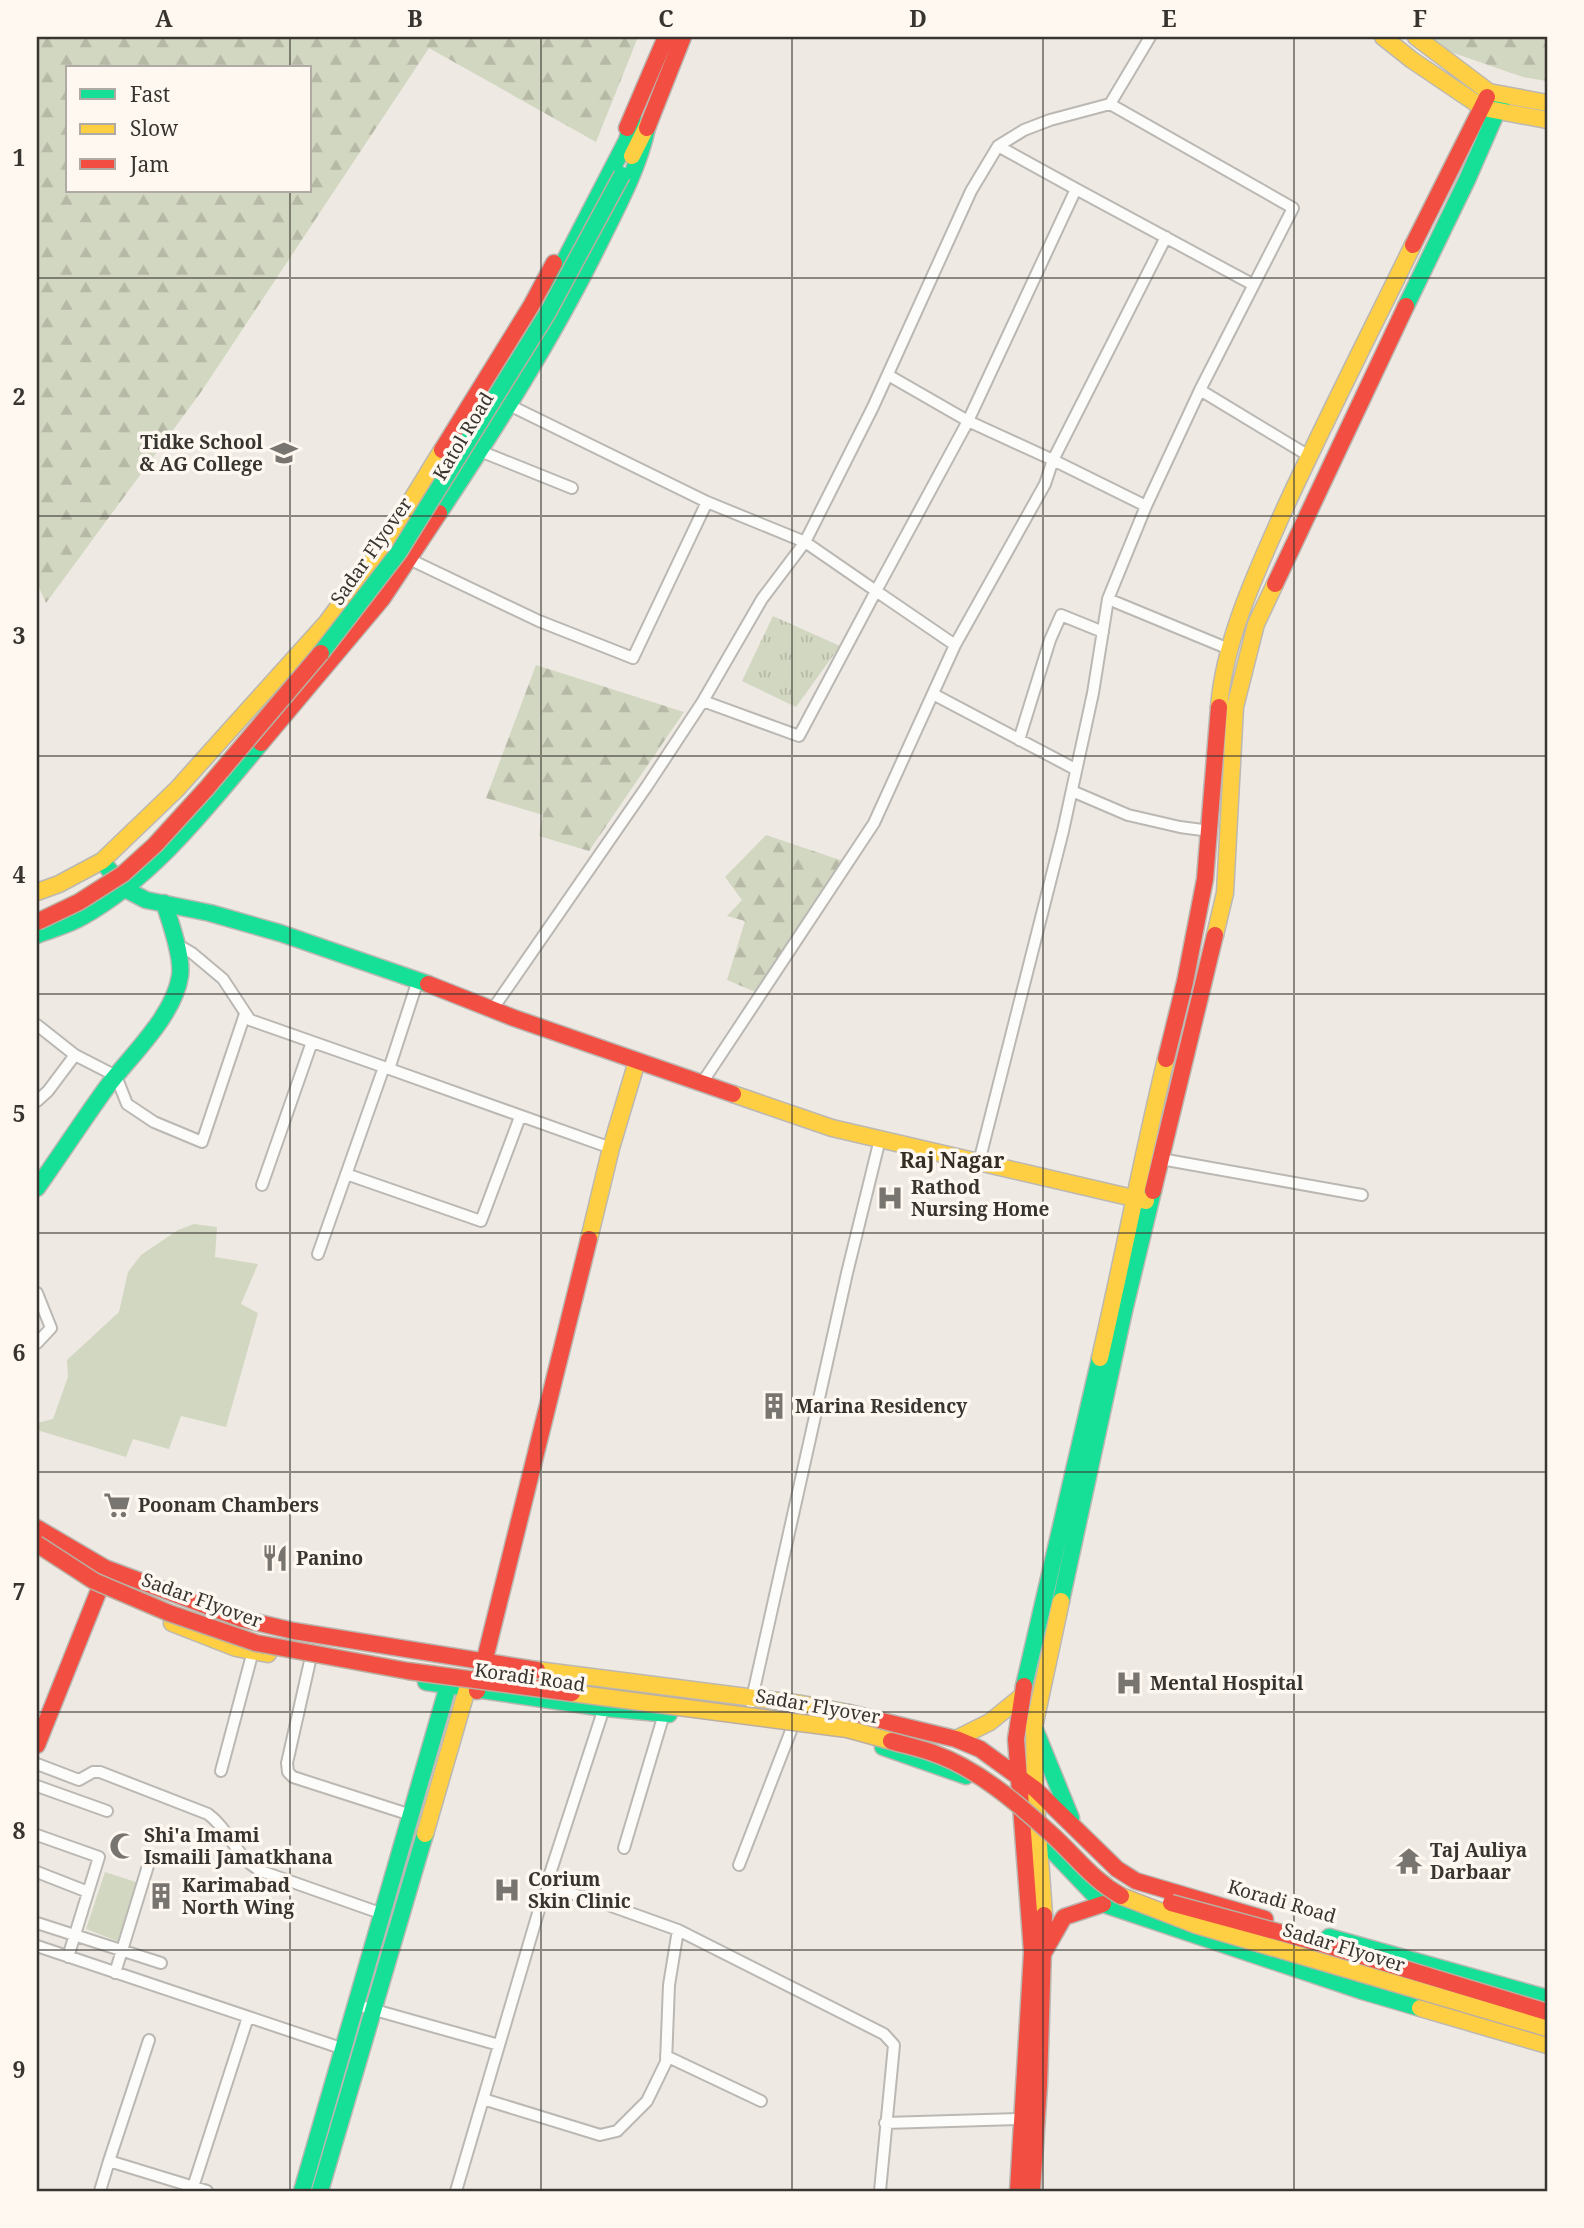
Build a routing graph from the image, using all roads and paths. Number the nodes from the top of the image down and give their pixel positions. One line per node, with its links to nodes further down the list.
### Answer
1 (666, 37): 11 (main road, Katol Road)
2 (683, 37): 11 (main road, Katol Road)
3 (1150, 37): 8 (street)
4 (1382, 37): 9 (main road)
5 (1416, 37): 6 (main road)
6 (1497, 93): 7 (main road); 9 (main road)
7 (1547, 103)
8 (1110, 104): 12 (street); 16 (street)
9 (1491, 109): 10 (main road); 22 (main road); 63 (main road)
10 (1547, 120)
11 (640, 121): 13 (main road, Sadar Flyover); 19 (main road, Katol Road); 40 (main road, Katol Road)
12 (998, 146): 14 (street); 17 (street)
13 (617, 172): 44 (main road, Sadar Flyover); 45 (main road, Sadar Flyover, bridge)
14 (1076, 189): 15 (street); 20 (street)
15 (1166, 237): 16 (street); 23 (street)
16 (1252, 284): 18 (street)
17 (888, 375): 20 (street); 27 (street)
18 (1200, 390): 22 (street); 26 (street)
19 (507, 404): 21 (main road, Katol Road); 25 (street)
20 (968, 421): 23 (street); 29 (street)
21 (480, 451): 24 (street); 28 (main road, Katol Road)
22 (1309, 456): 33 (main road)
23 (1053, 460): 26 (street); 32 (street)
24 (572, 488)
25 (707, 502): 27 (street); 28 (street)
26 (1146, 506): 30 (street)
27 (805, 542): 29 (street); 35 (street)
28 (409, 559): 41 (main road, Katol Road)
29 (876, 591): 32 (street); 35 (street)
30 (1108, 599): 31 (street); 33 (street)
31 (1103, 632): 36 (street); 37 (street)
32 (955, 645): 34 (street)
33 (1229, 649): 39 (main road)
34 (933, 694): 36 (street); 58 (street)
35 (703, 701): 50 (street)
36 (1019, 740): 37 (street)
37 (1075, 769): 38 (street)
38 (1072, 790): 39 (street); 64 (street)
39 (1210, 831): 69 (main road)
40 (102, 861): 41 (main road); 42 (main road, Katol Road)
41 (125, 889): 43 (main road); 46 (main road, Katol Road)
42 (37, 892)
43 (164, 903): 47 (main road); 49 (main road)
44 (37, 911)
45 (37, 922)
46 (37, 934): 48 (main road)
47 (172, 937): 51 (street); 57 (main road)
48 (37, 945)
49 (418, 980): 50 (main road); 56 (street)
50 (492, 1010): 55 (main road)
51 (245, 1014): 53 (street); 57 (street)
52 (37, 1025): 54 (street)
53 (312, 1042): 56 (street); 66 (street)
54 (75, 1055): 57 (street); 59 (street)
55 (637, 1060): 58 (main road); 62 (main road)
56 (387, 1068): 60 (street); 65 (street)
57 (116, 1076): 67 (main road)
58 (702, 1083): 61 (main road)
59 (37, 1101)
60 (520, 1117): 62 (street); 65 (street)
61 (880, 1139): 64 (main road); 84 (street)
62 (611, 1148): 80 (main road)
63 (1161, 1159): 68 (street); 69 (main road)
64 (979, 1162): 69 (main road)
65 (346, 1174): 70 (street)
66 (262, 1185)
67 (37, 1188)
68 (1363, 1195)
69 (1144, 1201): 83 (main road); 88 (main road)
70 (318, 1254)
71 (37, 1293): 72 (street)
72 (37, 1342)
73 (37, 1528): 80 (main road, Koradi Road)
74 (37, 1536): 122 (main road, Sadar Flyover, bridge)
75 (37, 1544): 124 (main road, Sadar Flyover, bridge)
76 (37, 1549): 77 (main road, Koradi Road)
77 (99, 1590): 78 (main road, Koradi Road); 91 (main road)
78 (253, 1651): 79 (main road, Koradi Road); 93 (street)
79 (310, 1661): 81 (main road, Koradi Road); 98 (street)
80 (484, 1661): 82 (main road); 84 (main road, Koradi Road)
81 (448, 1686): 82 (main road, Koradi Road); 98 (main road)
82 (472, 1690): 85 (main road, Koradi Road); 121 (main road)
83 (1022, 1696): 90 (main road); 94 (main road)
84 (752, 1699): 87 (street); 90 (main road, Koradi Road)
85 (604, 1708): 86 (main road, Koradi Road); 107 (street)
86 (664, 1714): 87 (main road, Koradi Road); 103 (street)
87 (745, 1722): 89 (main road, Koradi Road)
88 (1034, 1727): 96 (main road); 100 (main road)
89 (792, 1728): 99 (main road, Koradi Road); 105 (street)
90 (956, 1739): 94 (main road, Koradi Road)
91 (37, 1745)
92 (37, 1764): 110 (street)
93 (221, 1771)
94 (1018, 1777): 96 (main road, Koradi Road); 99 (main road)
95 (37, 1786): 97 (street)
96 (1035, 1789): 100 (main road, Koradi Road); 102 (main road)
97 (107, 1811)
98 (411, 1815): 110 (main road)
99 (1022, 1819): 102 (main road, Koradi Road); 132 (main road)
100 (1075, 1827): 120 (main road, Koradi Road)
101 (37, 1835): 108 (street)
102 (1040, 1837): 109 (main road); 116 (main road)
103 (624, 1848)
104 (151, 1856): 115 (street)
105 (739, 1865)
106 (37, 1872): 108 (street)
107 (546, 1886): 112 (street); 126 (street)
108 (88, 1892): 113 (street)
109 (1102, 1904): 116 (main road); 127 (main road)
110 (383, 1914): 121 (main road)
111 (37, 1923): 113 (street)
112 (678, 1930): 129 (street); 133 (street)
113 (75, 1935): 115 (street); 117 (street)
114 (37, 1946): 117 (street)
115 (123, 1950): 118 (street); 119 (street)
116 (1044, 1952): 132 (main road)
117 (68, 1957): 119 (street)
118 (161, 1963)
119 (115, 1973): 123 (street)
120 (1547, 1998)
121 (365, 2007): 126 (street); 128 (main road); 139 (main road)
122 (1547, 2012)
123 (248, 2017): 128 (street); 135 (street)
124 (1547, 2028)
125 (149, 2040): 134 (street)
126 (499, 2045): 130 (street)
127 (1547, 2045)
128 (344, 2049): 138 (main road)
129 (667, 2056): 130 (street); 131 (street)
130 (483, 2099): 140 (street)
131 (761, 2101)
132 (1029, 2118): 133 (street); 142 (main road); 143 (main road)
133 (885, 2123): 141 (street)
134 (109, 2161): 135 (street); 136 (street)
135 (193, 2187): 137 (street)
136 (100, 2191)
137 (207, 2191)
138 (302, 2191)
139 (320, 2191)
140 (456, 2191)
141 (880, 2191)
142 (1018, 2191)
143 (1032, 2191)

